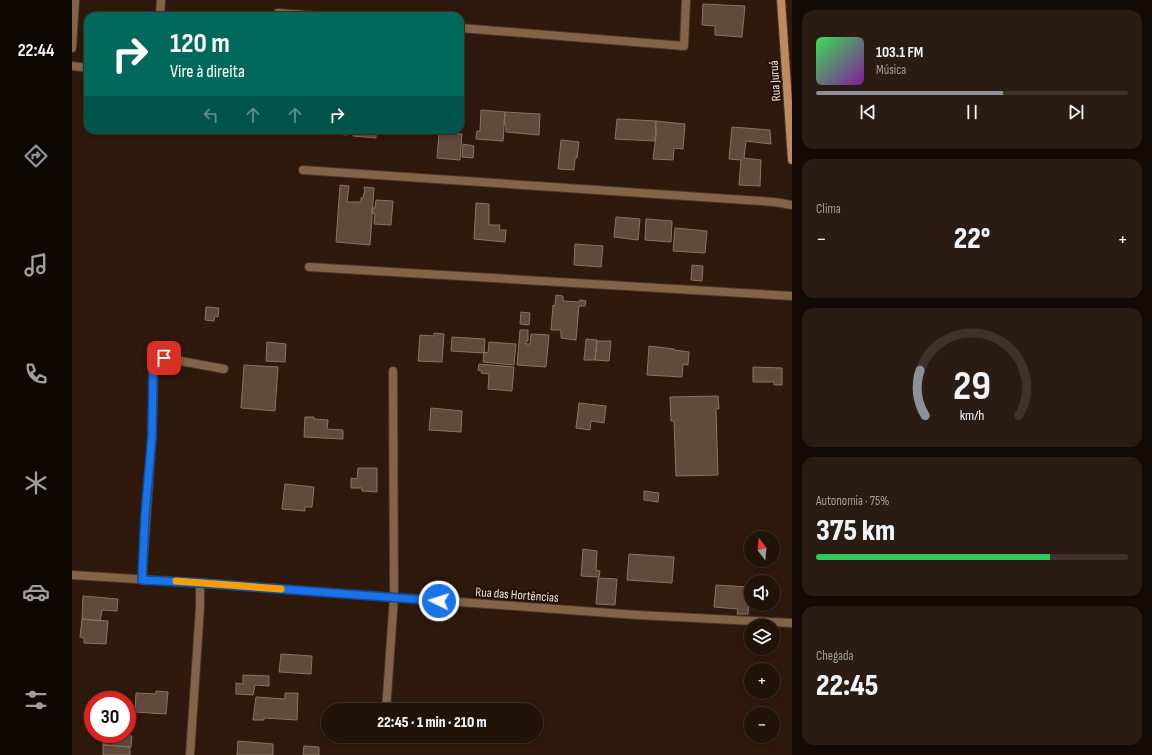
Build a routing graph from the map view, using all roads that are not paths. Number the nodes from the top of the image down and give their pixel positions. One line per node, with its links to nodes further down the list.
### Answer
1 (75, 0): 7 (street)
2 (161, 0): 5 (street)
3 (686, 0): 6 (street)
4 (781, 0): 10 (street, Rua Juruá)
5 (160, 12)
6 (464, 28)
7 (72, 48)
8 (72, 66): 9 (street)
9 (84, 68)
10 (791, 130): 11 (street, Rua Juruá)
11 (792, 160)
12 (302, 170): 13 (street)
13 (792, 205)
14 (309, 267): 15 (street)
15 (792, 296)
16 (224, 370): 19 (street)
17 (392, 371): 21 (street)
18 (72, 575): 19 (street, Rua das Hortências)
19 (142, 580): 20 (street, Rua das Hortências)
20 (200, 583): 21 (street, Rua das Hortências); 24 (street)
21 (394, 597): 22 (street, Rua das Hortências); 23 (street)
22 (792, 623)
23 (386, 703)
24 (190, 755)

